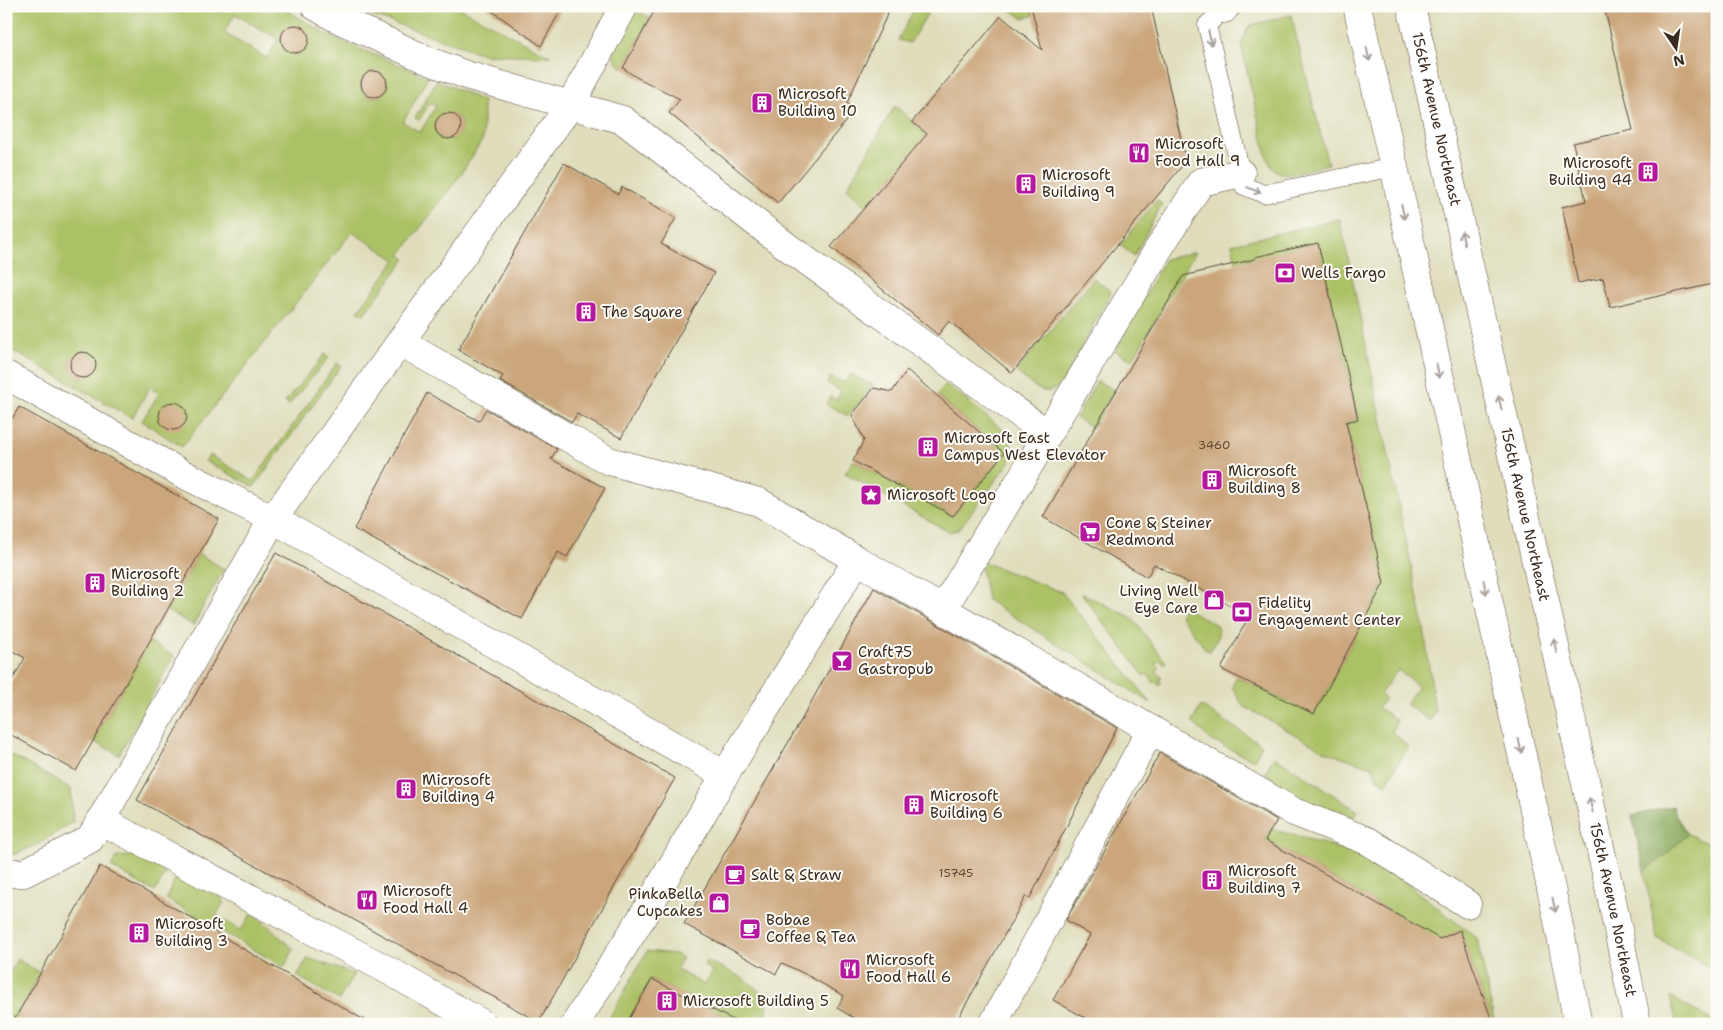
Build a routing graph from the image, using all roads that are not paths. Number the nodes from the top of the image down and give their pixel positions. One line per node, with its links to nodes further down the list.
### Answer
1 (315, 6): 6 (street)
2 (624, 6): 6 (street)
3 (1357, 6): 7 (street, one-way to 7)
4 (1411, 6): 24 (street, 156th Avenue Northeast, one-way to 4)
5 (1227, 7): 8 (lane, one-way to 8)
6 (571, 104): 9 (street); 11 (street)
7 (1394, 167): 8 (lane, one-way to 7); 23 (street, one-way to 23)
8 (1241, 173): 11 (street)
9 (400, 342): 12 (street); 13 (street)
10 (6, 375): 12 (street)
11 (1048, 434): 14 (street)
12 (273, 519): 16 (street); 17 (street)
13 (857, 560): 14 (street); 16 (street)
14 (943, 609): 15 (street)
15 (1151, 729): 19 (street); 22 (street)
16 (724, 775): 21 (street)
17 (100, 820): 18 (street); 20 (street)
18 (6, 873)
19 (1467, 904)
20 (483, 1024)
21 (575, 1024)
22 (994, 1024)
23 (1578, 1024)
24 (1637, 1024)

